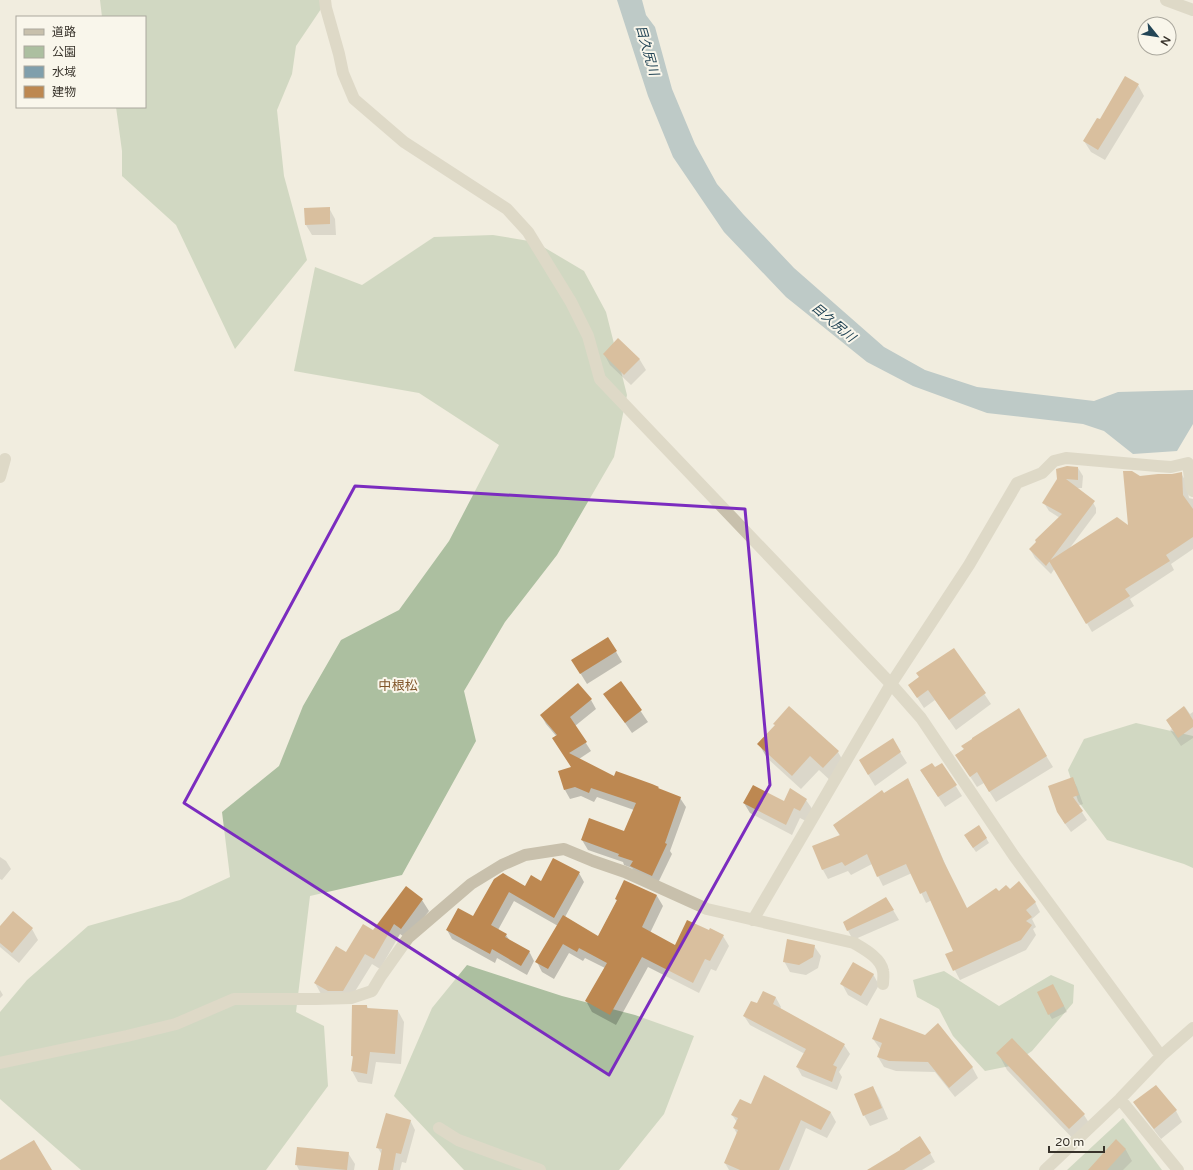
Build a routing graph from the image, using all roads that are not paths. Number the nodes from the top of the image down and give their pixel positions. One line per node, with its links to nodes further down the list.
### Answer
1 (325, 0): 7 (street)
2 (1166, 0): 3 (street)
3 (1193, 10)
4 (5, 459): 5 (street)
5 (0, 477)
6 (1193, 491): 7 (street)
7 (891, 684): 8 (street); 11 (street)
8 (753, 920): 9 (street); 12 (street)
9 (883, 984)
10 (1193, 1028): 11 (street)
11 (1162, 1056): 13 (street)
12 (0, 1063)
13 (1120, 1099): 16 (street); 17 (street)
14 (439, 1128): 15 (street)
15 (540, 1170)
16 (1045, 1170)
17 (1178, 1170)

